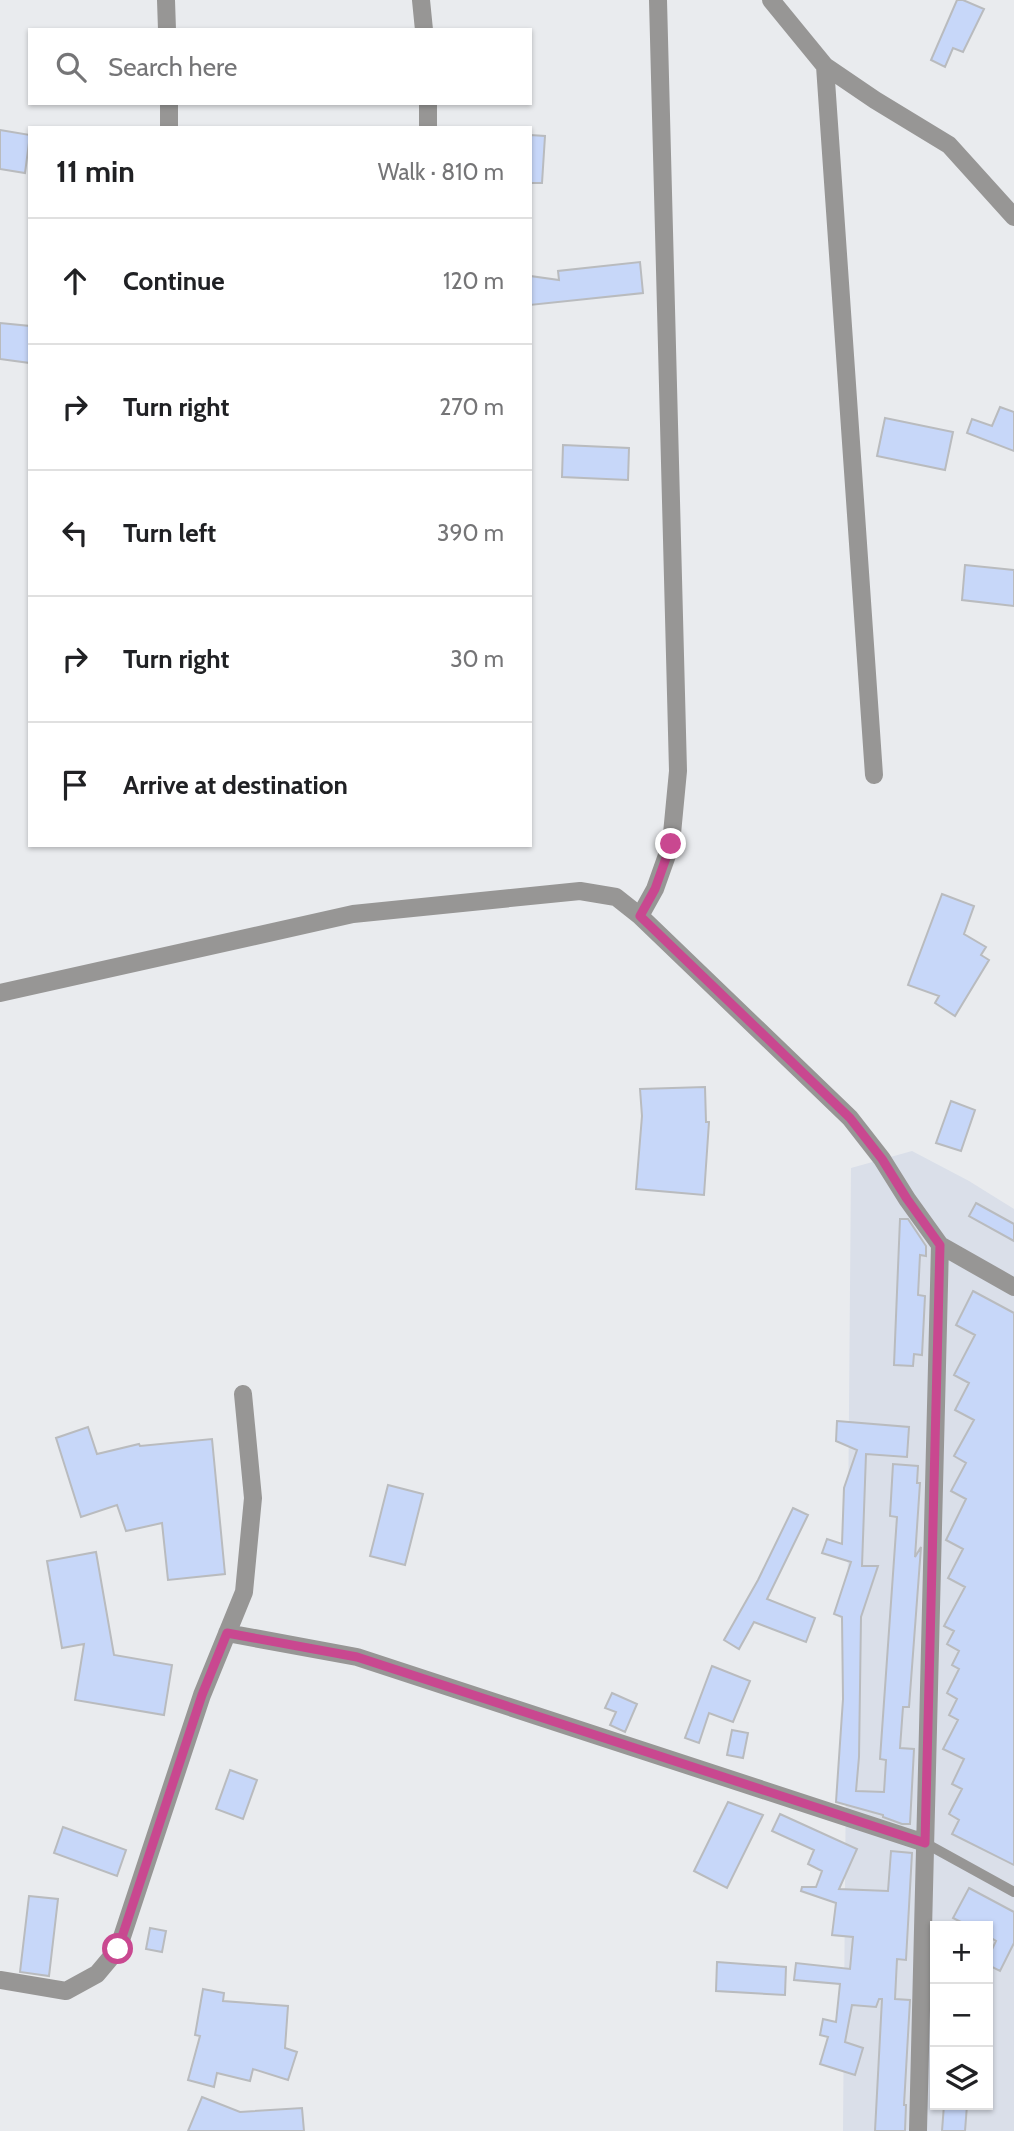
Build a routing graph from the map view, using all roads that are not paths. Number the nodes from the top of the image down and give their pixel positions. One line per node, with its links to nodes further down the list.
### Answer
1 (166, 0): 5 (street)
2 (421, 0): 6 (street)
3 (658, 0): 14 (street)
4 (771, 0): 7 (street)
5 (167, 28)
6 (424, 28)
7 (825, 66): 12 (street); 13 (street)
8 (169, 105): 10 (street)
9 (428, 105): 11 (street)
10 (169, 126)
11 (428, 126)
12 (1014, 217)
13 (874, 775)
14 (640, 916): 15 (street); 16 (street)
15 (0, 993)
16 (940, 1245): 17 (street); 20 (street)
17 (1014, 1287)
18 (243, 1394): 19 (street)
19 (227, 1633): 20 (street); 22 (street)
20 (925, 1843): 21 (lane); 23 (street)
21 (1014, 1892)
22 (0, 1980)
23 (918, 2131)

